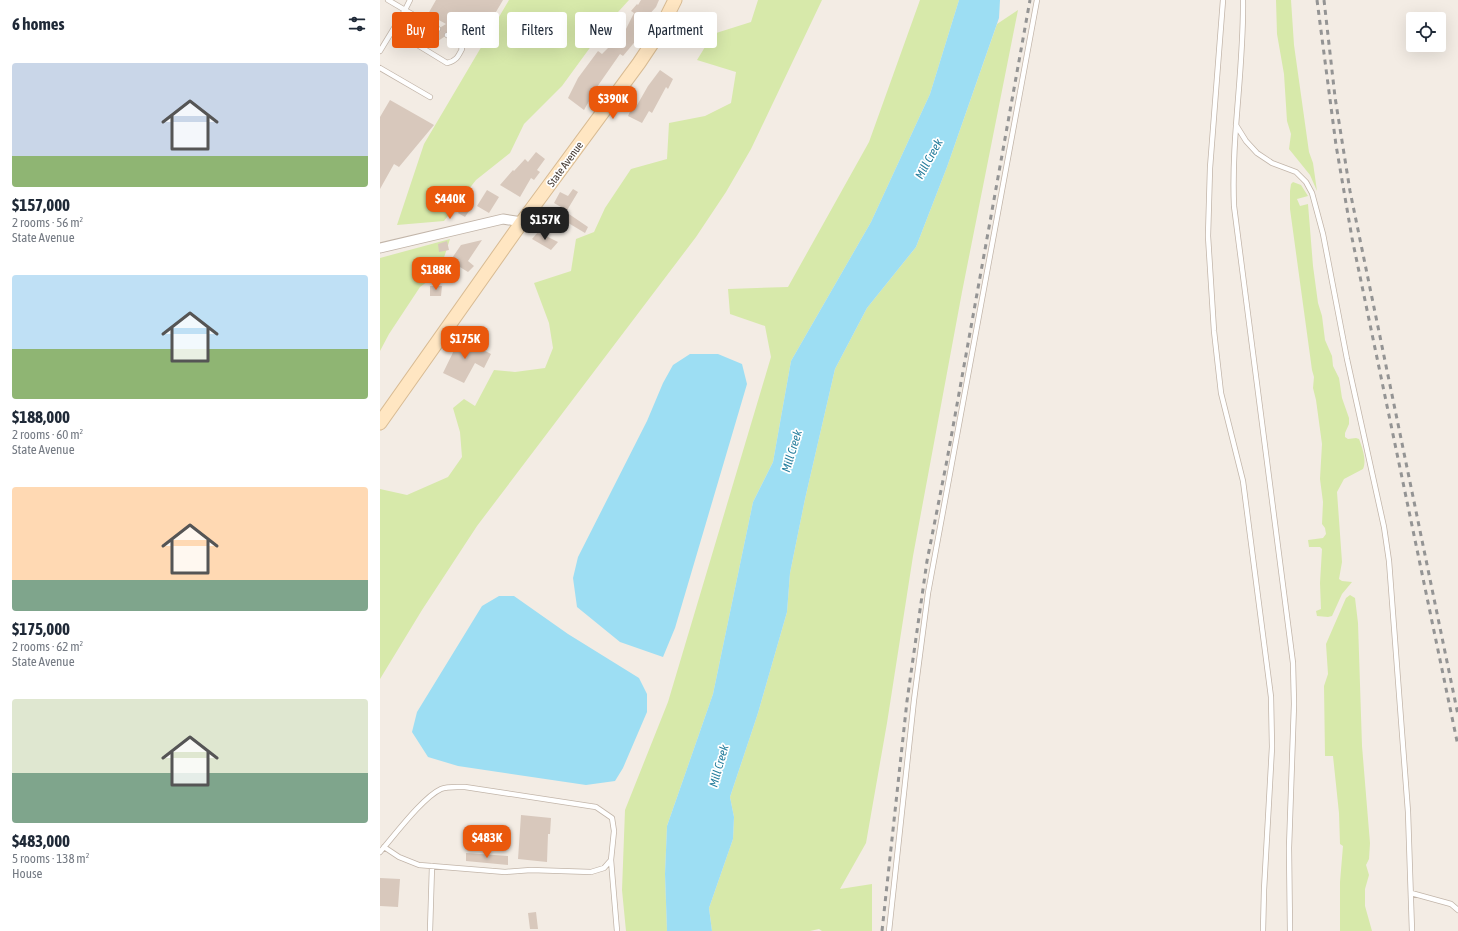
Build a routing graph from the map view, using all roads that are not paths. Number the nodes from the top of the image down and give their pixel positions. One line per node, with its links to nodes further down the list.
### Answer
1 (388, 0): 7 (lane)
2 (410, 0): 7 (lane)
3 (675, 0): 16 (main road, State Avenue)
4 (1037, 0): 27 (lane)
5 (1223, 0): 28 (lane)
6 (1243, 0): 15 (lane)
7 (405, 10): 8 (lane)
8 (408, 12)
9 (392, 30): 12 (lane)
10 (422, 48): 11 (lane)
11 (462, 48)
12 (380, 51)
13 (380, 68): 14 (lane)
14 (430, 97)
15 (1236, 125): 23 (lane); 29 (lane)
16 (522, 222): 17 (street); 18 (main road, State Avenue)
17 (380, 248)
18 (380, 423)
19 (384, 847): 20 (lane); 21 (lane); 22 (lane)
20 (380, 852)
21 (610, 860): 22 (lane); 26 (lane)
22 (432, 866): 25 (lane)
23 (1411, 893): 24 (lane); 30 (lane)
24 (1458, 910)
25 (430, 931)
26 (617, 931)
27 (889, 931)
28 (1264, 931)
29 (1290, 931)
30 (1412, 931)

